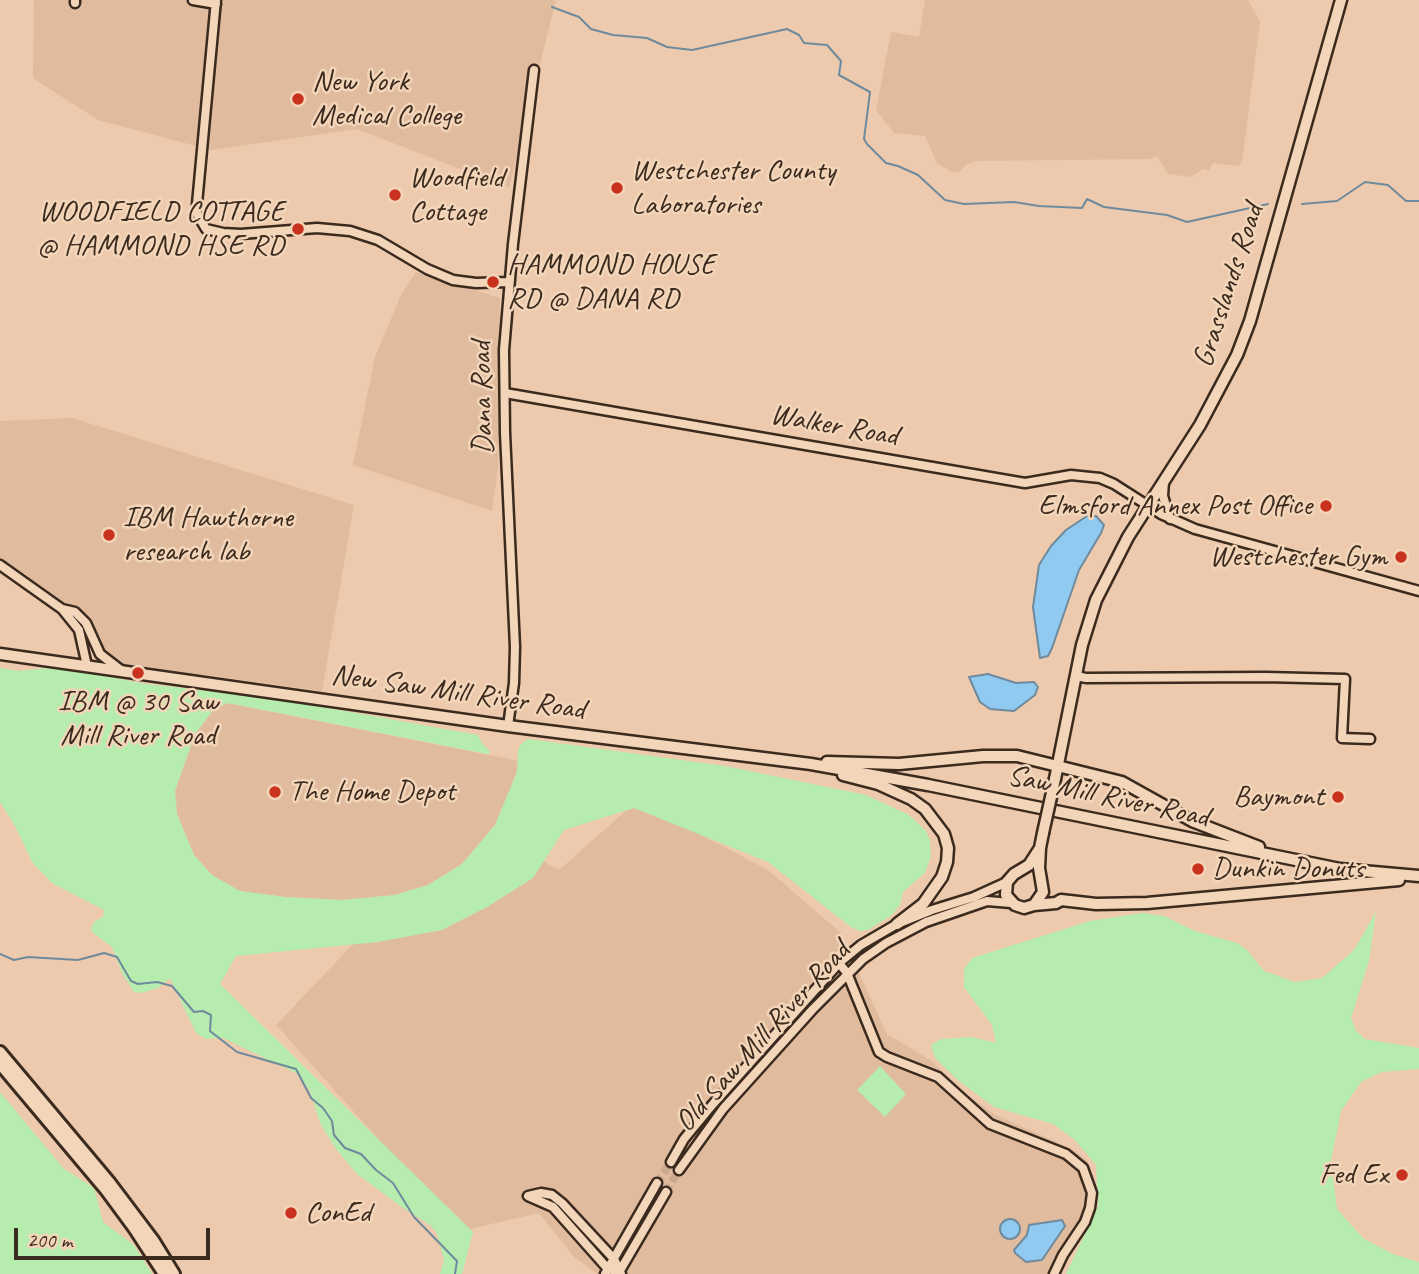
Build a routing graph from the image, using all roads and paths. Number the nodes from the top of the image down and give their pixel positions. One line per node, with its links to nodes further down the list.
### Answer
1 (193, 0): 3 (street)
2 (1340, 0): 7 (main road, Grasslands Road)
3 (216, 2): 5 (street)
4 (534, 70): 5 (street, Dana Road)
5 (509, 282): 6 (street, Dana Road)
6 (505, 393): 8 (street, Walker Road); 18 (street, Dana Road)
7 (1164, 481): 8 (main road, Grasslands Road); 9 (street)
8 (1147, 506): 9 (street, Walker Road); 17 (main road, Grasslands Road)
9 (1170, 519): 11 (street, Walker Road)
10 (0, 565): 12 (street)
11 (1419, 591)
12 (62, 609): 13 (street); 15 (street)
13 (94, 641): 15 (street); 16 (street)
14 (0, 654): 15 (main road)
15 (87, 666): 16 (main road)
16 (122, 671): 18 (main road, New Saw Mill River Road)
17 (1076, 676): 19 (street); 21 (main road, Grasslands Road)
18 (508, 726): 20 (main road, New Saw Mill River Road)
19 (1370, 739)
20 (788, 761): 21 (main road); 23 (main road, Saw Mill River Road); 33 (main road)
21 (1058, 766): 22 (main road, Grasslands Road, bridge); 23 (main road)
22 (1040, 848): 25 (main road, Old Saw Mill River Road); 28 (main road)
23 (1311, 863): 24 (main road, Saw Mill River Road)
24 (1340, 869): 26 (main road, Saw Mill River Road); 29 (main road)
25 (1022, 870): 27 (main road, Old Saw Mill River Road); 28 (main road)
26 (1419, 877): 29 (main road)
27 (1007, 881): 31 (main road); 33 (street, Old Saw Mill River Road)
28 (1043, 881): 30 (main road); 32 (main road)
29 (1328, 887): 30 (main road)
30 (1061, 900): 32 (main road, Old Saw Mill River Road)
31 (1011, 903): 32 (main road, Old Saw Mill River Road); 35 (street, Old Saw Mill River Road)
32 (1034, 905)
33 (897, 924): 34 (street, Old Saw Mill River Road)
34 (839, 963): 35 (street); 38 (street, Old Saw Mill River Road)
35 (847, 973): 39 (street, Old Saw Mill River Road); 47 (street)
36 (0, 1052): 46 (highway)
37 (0, 1064): 45 (highway)
38 (671, 1161)
39 (680, 1170)
40 (657, 1183): 42 (street)
41 (666, 1192): 44 (street)
42 (614, 1259): 43 (street); 43 (street); 44 (street)
43 (606, 1272): 44 (street)
44 (620, 1273)
45 (164, 1274)
46 (176, 1274)
47 (1054, 1274)

